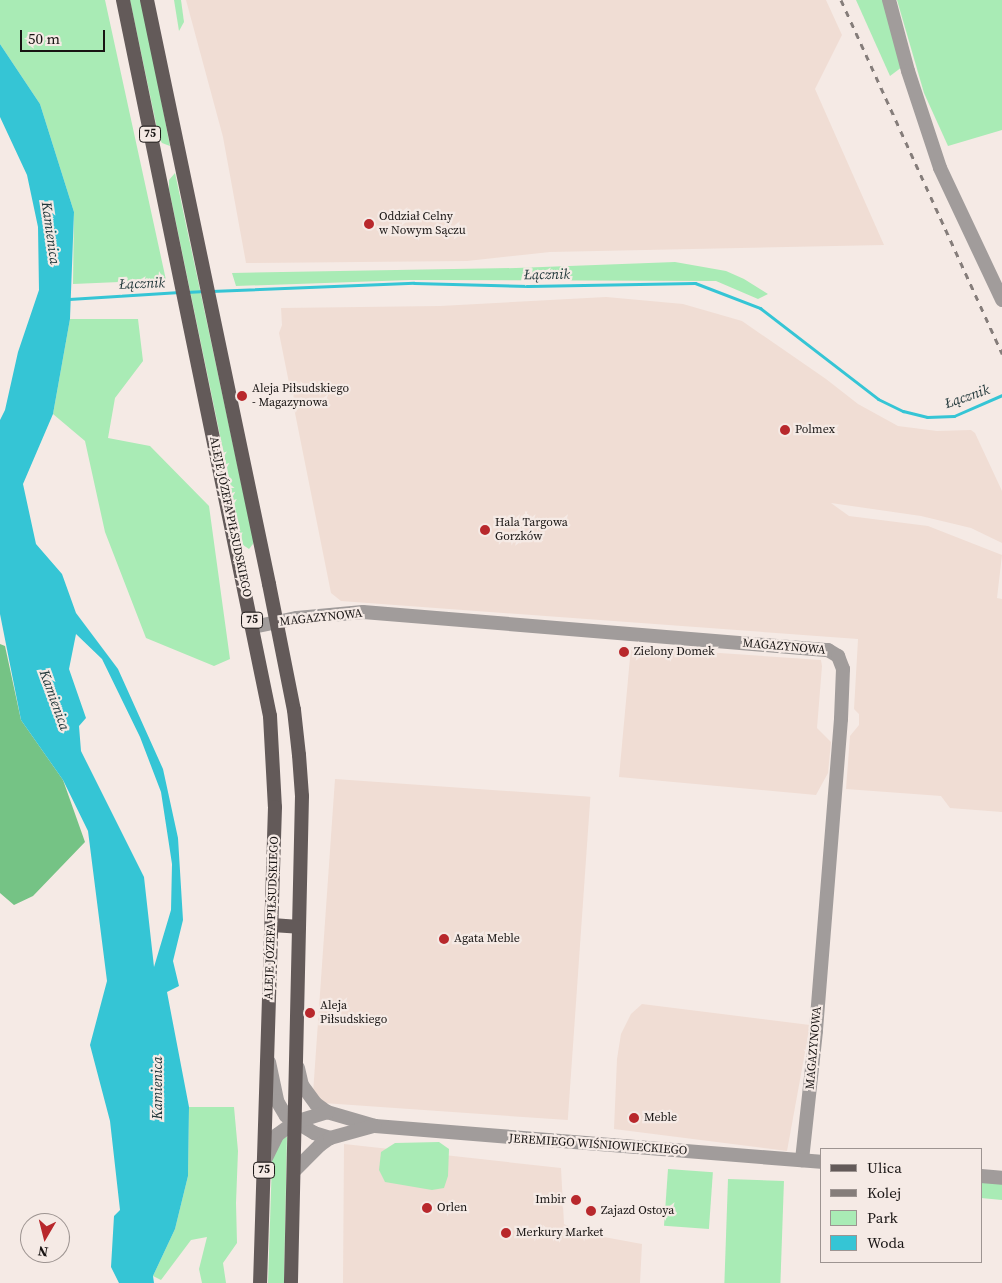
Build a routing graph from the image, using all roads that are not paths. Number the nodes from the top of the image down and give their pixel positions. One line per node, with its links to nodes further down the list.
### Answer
1 (123, 0): 6 (main road, ALEJE JÓZEFA PIŁSUDSKIEGO / 75)
2 (147, 0): 5 (main road, ALEJE JÓZEFA PIŁSUDSKIEGO / 75)
3 (889, 0): 4 (street)
4 (1002, 300)
5 (263, 557): 6 (main road); 7 (main road, ALEJE JÓZEFA PIŁSUDSKIEGO / 75)
6 (239, 562): 8 (main road, ALEJE JÓZEFA PIŁSUDSKIEGO / 75)
7 (276, 622): 8 (street, MAGAZYNOWA); 10 (main road, ALEJE JÓZEFA PIŁSUDSKIEGO / 75); 18 (street, MAGAZYNOWA)
8 (253, 627): 9 (main road, ALEJE JÓZEFA PIŁSUDSKIEGO / 75)
9 (272, 925): 10 (main road); 11 (main road, ALEJE JÓZEFA PIŁSUDSKIEGO / 75)
10 (299, 927): 12 (main road, ALEJE JÓZEFA PIŁSUDSKIEGO / 75)
11 (268, 1057): 14 (street); 17 (main road, ALEJE JÓZEFA PIŁSUDSKIEGO / 75)
12 (296, 1058): 13 (street, ALEJE JÓZEFA PIŁSUDSKIEGO); 14 (main road, ALEJE JÓZEFA PIŁSUDSKIEGO / 75)
13 (327, 1112): 14 (street, ALEJE JÓZEFA PIŁSUDSKIEGO); 15 (street, JEREMIEGO WIŚNIOWIECKIEGO)
14 (295, 1122): 16 (street); 17 (street, ALEJE JÓZEFA PIŁSUDSKIEGO); 20 (main road, ALEJE JÓZEFA PIŁSUDSKIEGO / 75)
15 (375, 1126): 16 (street, JEREMIEGO WIŚNIOWIECKIEGO); 18 (street, JEREMIEGO WIŚNIOWIECKIEGO)
16 (330, 1138): 20 (street, JEREMIEGO WIŚNIOWIECKIEGO)
17 (265, 1160): 23 (main road, ALEJE JÓZEFA PIŁSUDSKIEGO / 75)
18 (802, 1160): 19 (street, JEREMIEGO WIŚNIOWIECKIEGO)
19 (820, 1162)
20 (294, 1171): 24 (main road, ALEJE JÓZEFA PIŁSUDSKIEGO / 75)
21 (982, 1176): 22 (street)
22 (1002, 1178)
23 (260, 1283)
24 (291, 1283)

